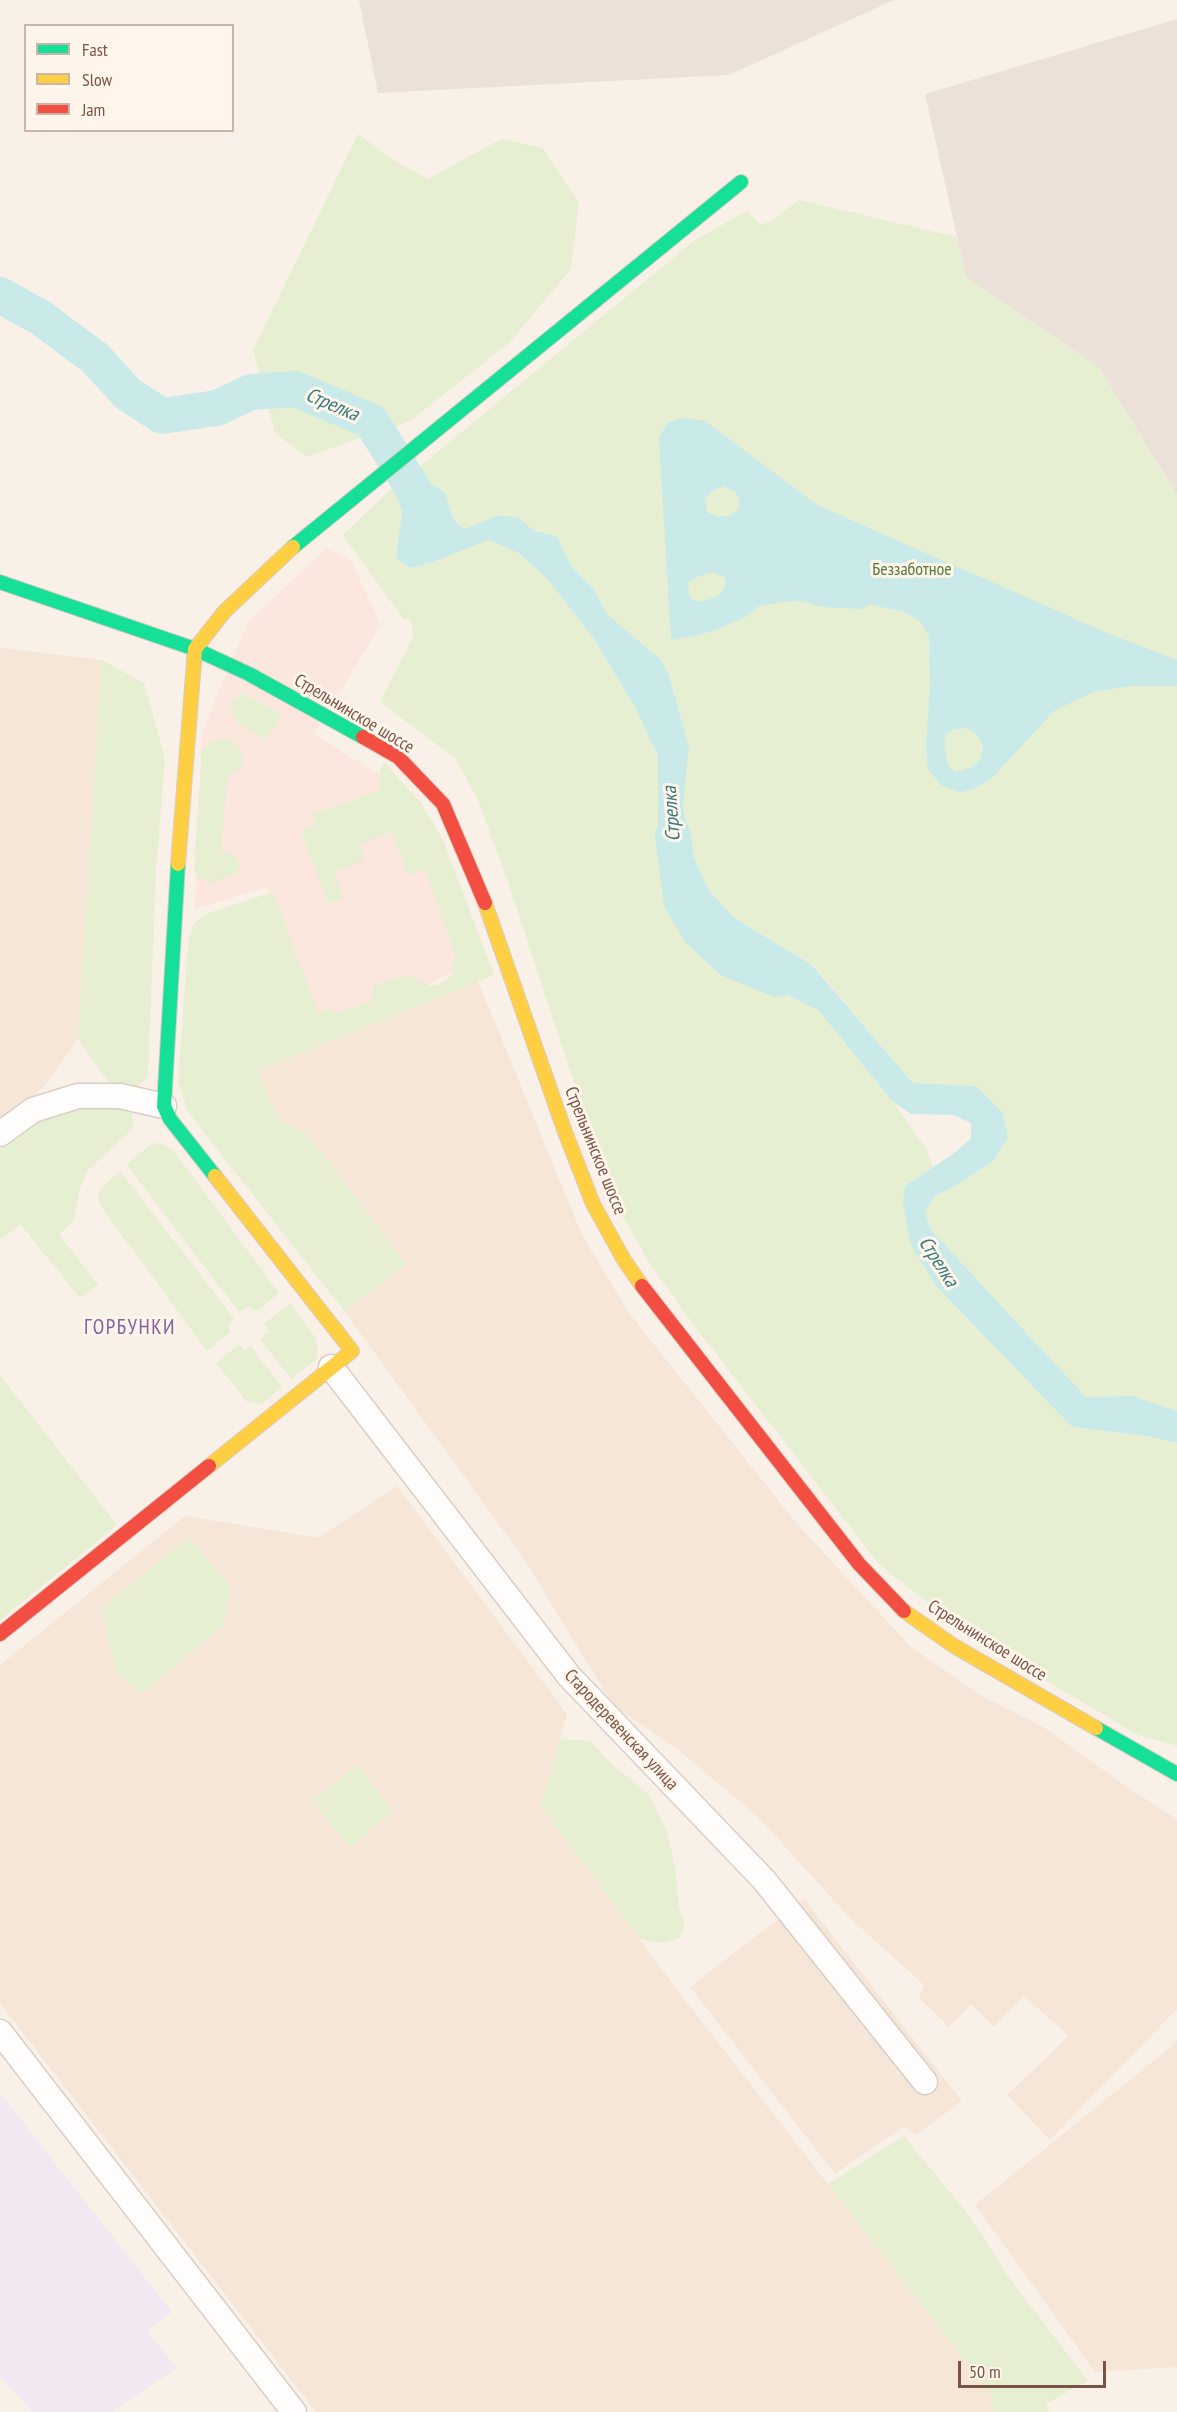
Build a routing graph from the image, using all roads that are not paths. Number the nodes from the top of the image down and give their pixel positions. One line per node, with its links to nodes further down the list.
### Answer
1 (741, 182): 3 (street)
2 (0, 582): 3 (street, Стрельнинское шоссе)
3 (195, 649): 4 (street); 8 (street, Стрельнинское шоссе)
4 (164, 1106): 5 (street); 6 (street)
5 (0, 1134)
6 (331, 1367): 7 (street); 10 (street, Стародеревенская улица)
7 (0, 1634)
8 (1177, 1774)
9 (0, 2032): 11 (street)
10 (925, 2082)
11 (294, 2412)

